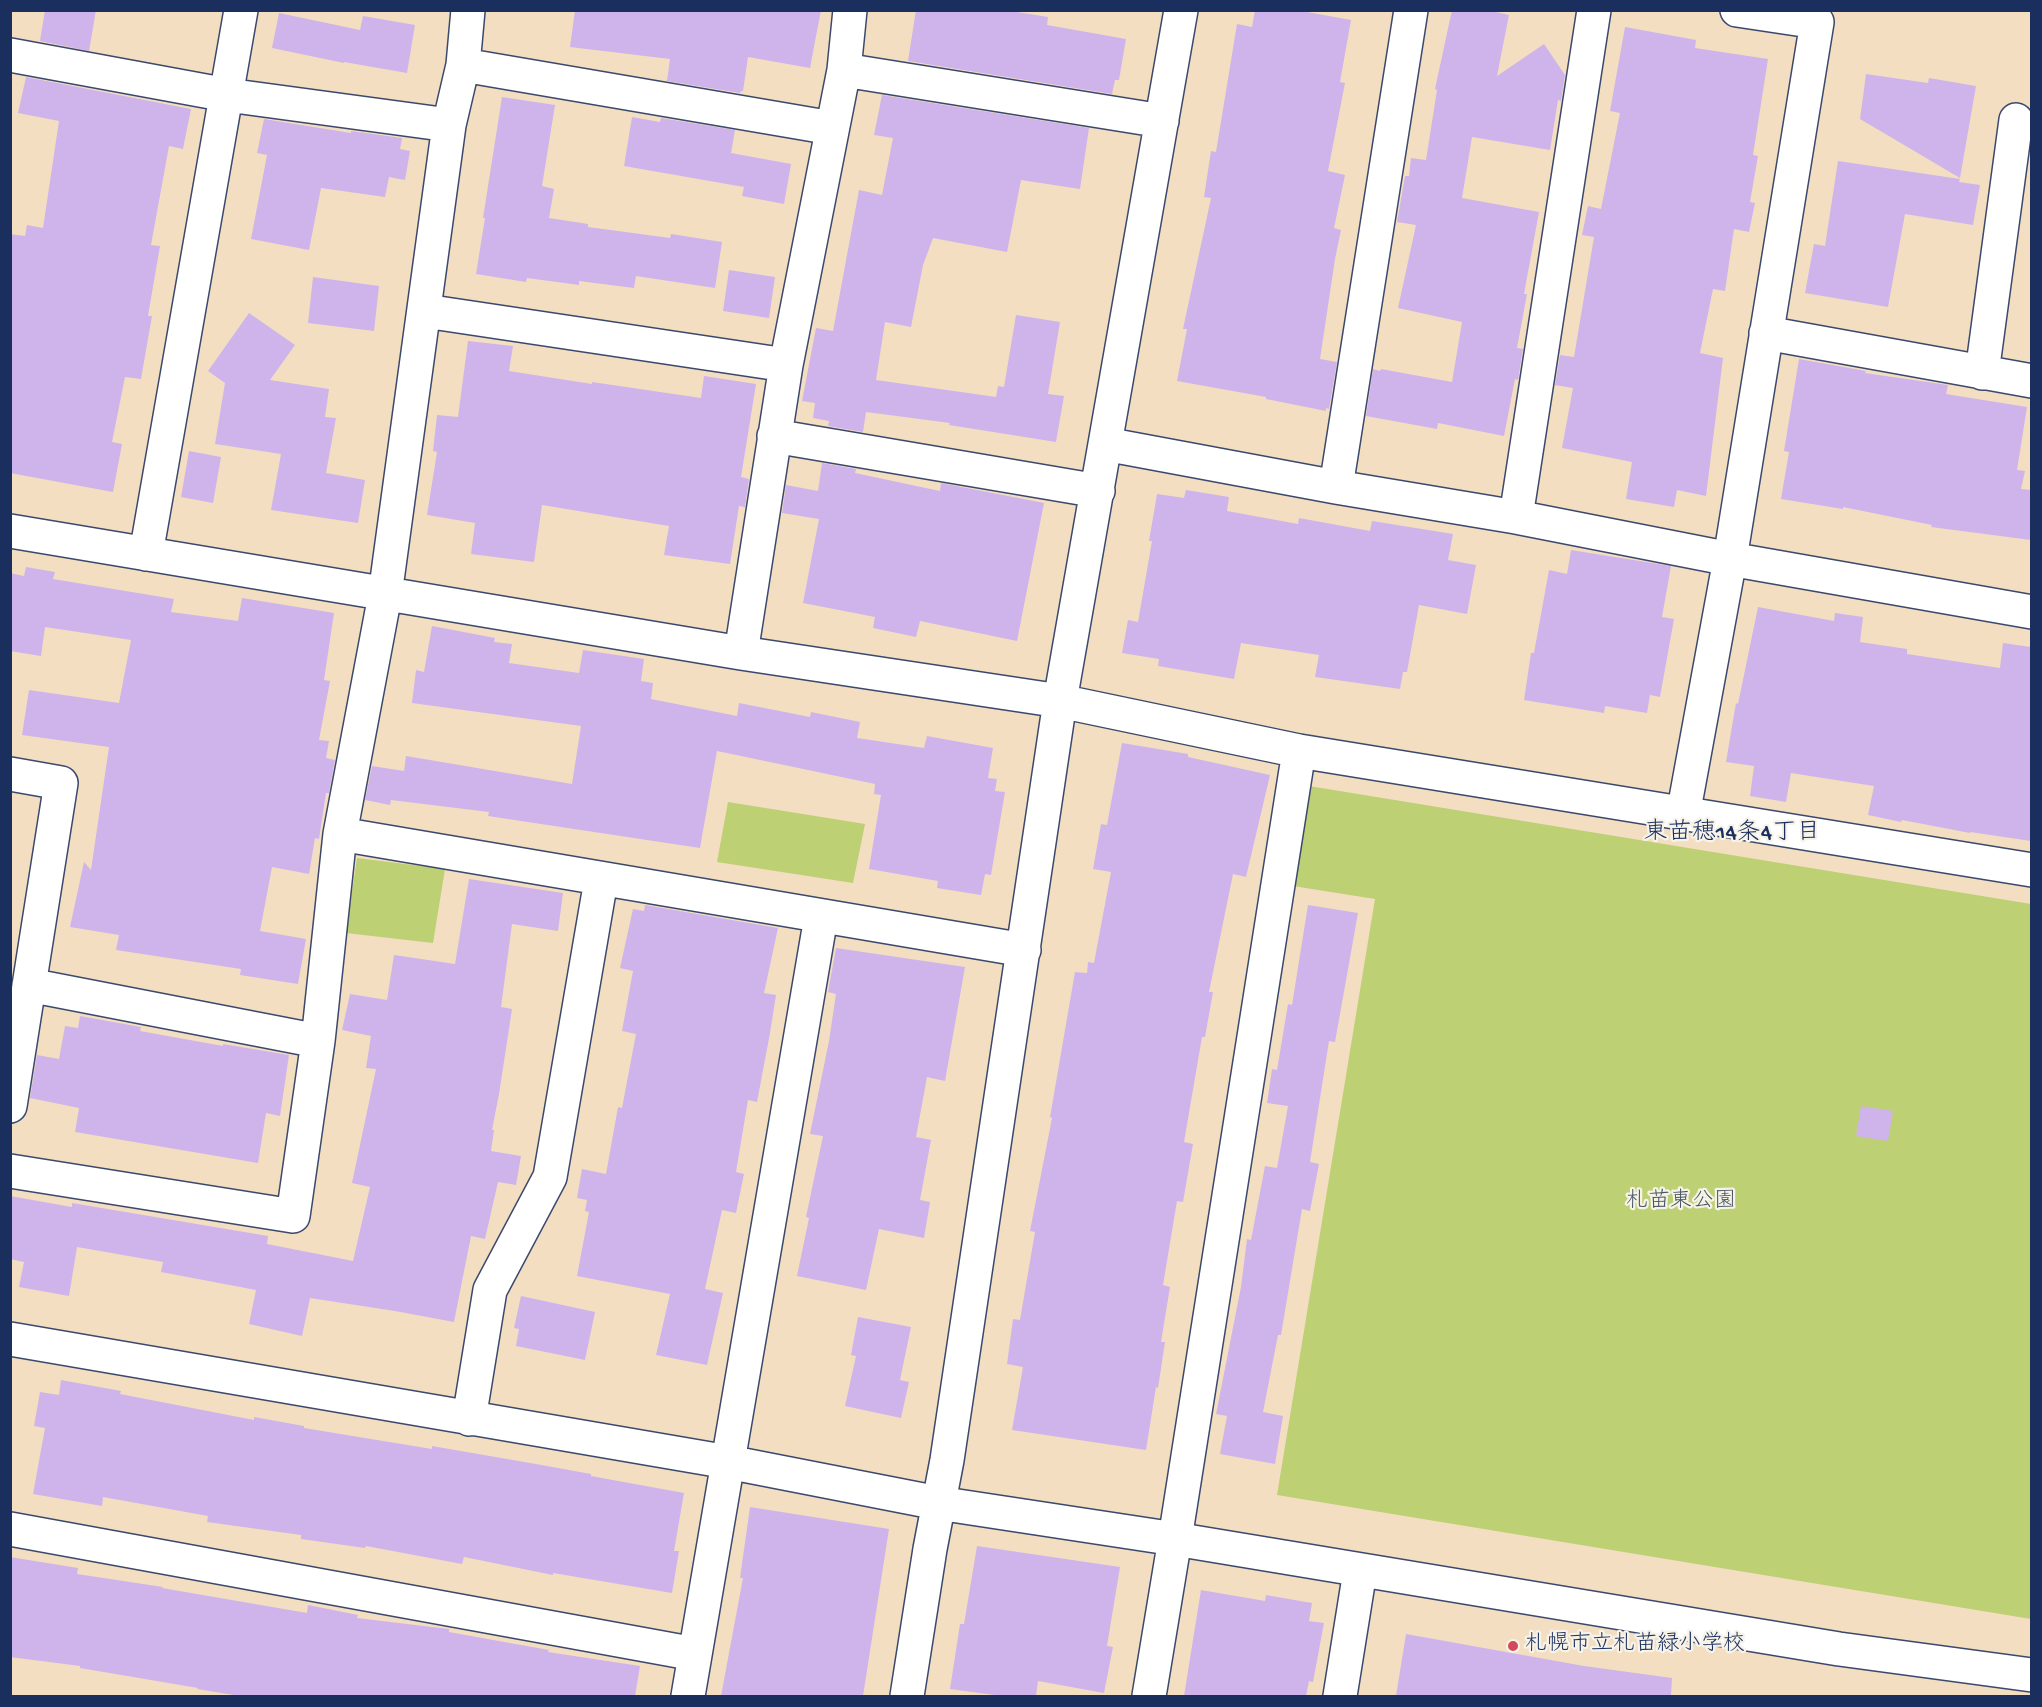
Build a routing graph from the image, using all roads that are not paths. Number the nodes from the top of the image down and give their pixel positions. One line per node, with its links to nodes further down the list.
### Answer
1 (241, 10): 11 (street)
2 (468, 10): 9 (street)
3 (850, 10): 10 (street)
4 (1181, 10): 13 (street)
5 (1411, 10): 23 (street)
6 (1594, 10): 25 (street)
7 (1737, 10): 17 (street)
8 (10, 55): 11 (street)
9 (462, 65): 14 (street); 15 (street)
10 (844, 70): 13 (street); 15 (street)
11 (227, 95): 14 (street); 27 (street)
12 (2016, 120): 19 (street)
13 (1162, 121): 22 (street)
14 (449, 125): 16 (street)
15 (832, 128): 18 (street)
16 (425, 311): 18 (street); 29 (street)
17 (1766, 333): 19 (street); 28 (street)
18 (786, 365): 21 (street)
19 (1982, 373): 20 (street)
20 (2031, 381)
21 (774, 436): 24 (street); 31 (street)
22 (1105, 444): 23 (street); 24 (street)
23 (1336, 487): 25 (street)
24 (1098, 491): 32 (street)
25 (1516, 517): 28 (street)
26 (10, 531): 27 (street)
27 (146, 554): 29 (street)
28 (1730, 559): 30 (street); 35 (street)
29 (386, 595): 31 (street); 36 (street)
30 (2031, 612)
31 (741, 653): 32 (street)
32 (1060, 701): 33 (street); 40 (street)
33 (1299, 751): 35 (street); 50 (street)
34 (10, 774): 41 (street)
35 (1683, 815): 37 (street)
36 (340, 834): 38 (street); 42 (street)
37 (2031, 870)
38 (601, 880): 39 (street); 46 (street)
39 (821, 917): 40 (street); 47 (street)
40 (1024, 950): 48 (street)
41 (29, 985): 42 (street); 43 (street)
42 (318, 1041): 44 (street)
43 (10, 1106)
44 (10, 1172)
45 (10, 1339): 46 (street)
46 (469, 1419): 47 (street)
47 (728, 1462): 48 (street); 52 (street)
48 (938, 1503): 50 (street); 55 (street)
49 (10, 1529): 52 (street)
50 (1175, 1539): 51 (street); 56 (street)
51 (1360, 1571): 53 (street); 57 (street)
52 (695, 1654): 54 (street)
53 (2031, 1675)
54 (688, 1696)
55 (907, 1696)
56 (1149, 1696)
57 (1340, 1696)

